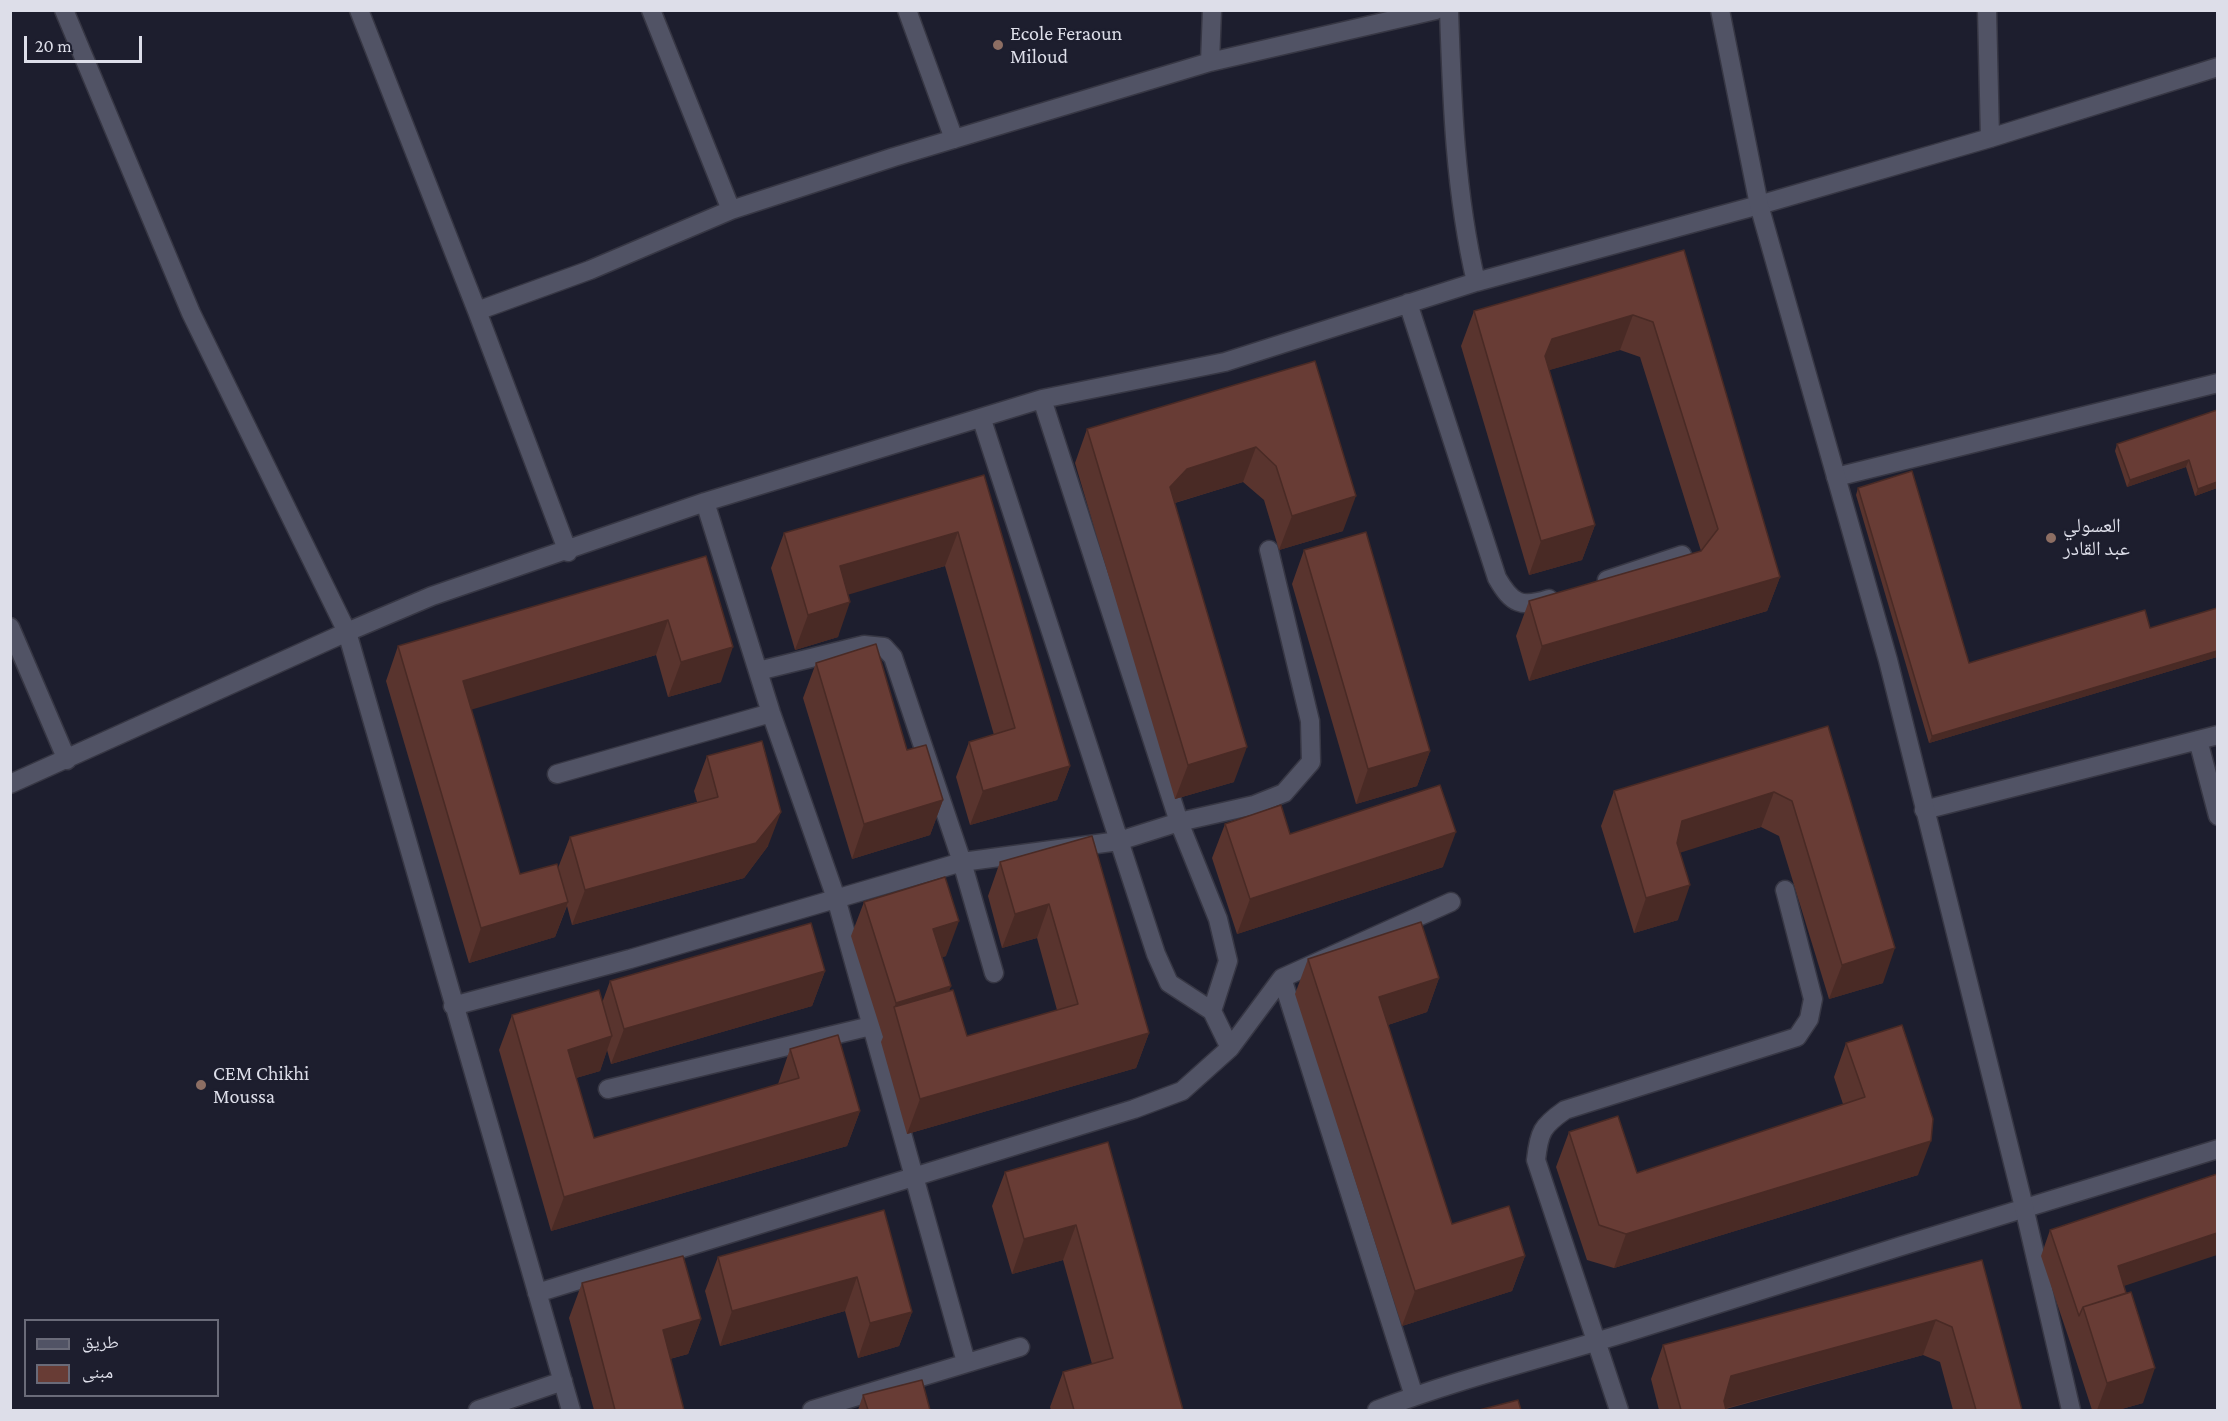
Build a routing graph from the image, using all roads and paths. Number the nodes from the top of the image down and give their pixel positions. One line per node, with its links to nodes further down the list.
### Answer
1 (64, 10): 30 (street)
2 (359, 10): 18 (street)
3 (651, 10): 15 (street)
4 (907, 10): 13 (street)
5 (1212, 10): 10 (street)
6 (1436, 10): 10 (street)
7 (1449, 10): 16 (street)
8 (1720, 10): 14 (street)
9 (1987, 10): 12 (street)
10 (1210, 62): 13 (street)
11 (2217, 67): 12 (street)
12 (1990, 138): 14 (street)
13 (954, 139): 15 (street)
14 (1759, 205): 16 (street); 22 (street)
15 (731, 210): 18 (street)
16 (1476, 282): 17 (street)
17 (1408, 303): 20 (street); 28 (street)
18 (477, 311): 25 (street)
19 (2217, 383): 22 (street)
20 (1042, 399): 21 (street); 40 (street)
21 (982, 420): 23 (street); 41 (street)
22 (1836, 477): 38 (street)
23 (705, 502): 25 (street); 31 (street)
24 (1269, 550): 40 (street)
25 (568, 552): 30 (street)
26 (1682, 555): 27 (street)
27 (1585, 587)
28 (1563, 594)
29 (10, 627): 35 (street)
30 (347, 632): 35 (street); 48 (street)
31 (758, 671): 32 (street); 42 (street)
32 (771, 713): 36 (street); 44 (street)
33 (2217, 735): 34 (street)
34 (2198, 740): 38 (street); 39 (street)
35 (67, 760): 37 (street)
36 (557, 774)
37 (10, 784)
38 (1924, 810): 55 (street)
39 (2217, 816)
40 (1179, 822): 41 (street); 49 (street)
41 (1119, 841): 42 (street); 49 (street)
42 (962, 862): 44 (street); 46 (street)
43 (1785, 890): 57 (street)
44 (836, 898): 48 (street); 50 (street)
45 (1451, 902): 47 (street)
46 (994, 973)
47 (1282, 978): 51 (street); 61 (street)
48 (453, 1006): 56 (street)
49 (1212, 1011): 51 (street)
50 (870, 1026): 52 (street); 54 (street)
51 (1230, 1047): 54 (street)
52 (609, 1089)
53 (2217, 1149): 55 (street)
54 (912, 1180): 56 (street); 59 (street)
55 (2024, 1207): 57 (street); 67 (street)
56 (537, 1293): 60 (street)
57 (1596, 1343): 61 (street); 66 (street)
58 (1020, 1347): 59 (street)
59 (966, 1362): 64 (street)
60 (563, 1381): 62 (street); 63 (street)
61 (1414, 1396): 65 (street)
62 (478, 1410)
63 (571, 1410)
64 (813, 1410)
65 (1377, 1410)
66 (1619, 1410)
67 (2072, 1410)

